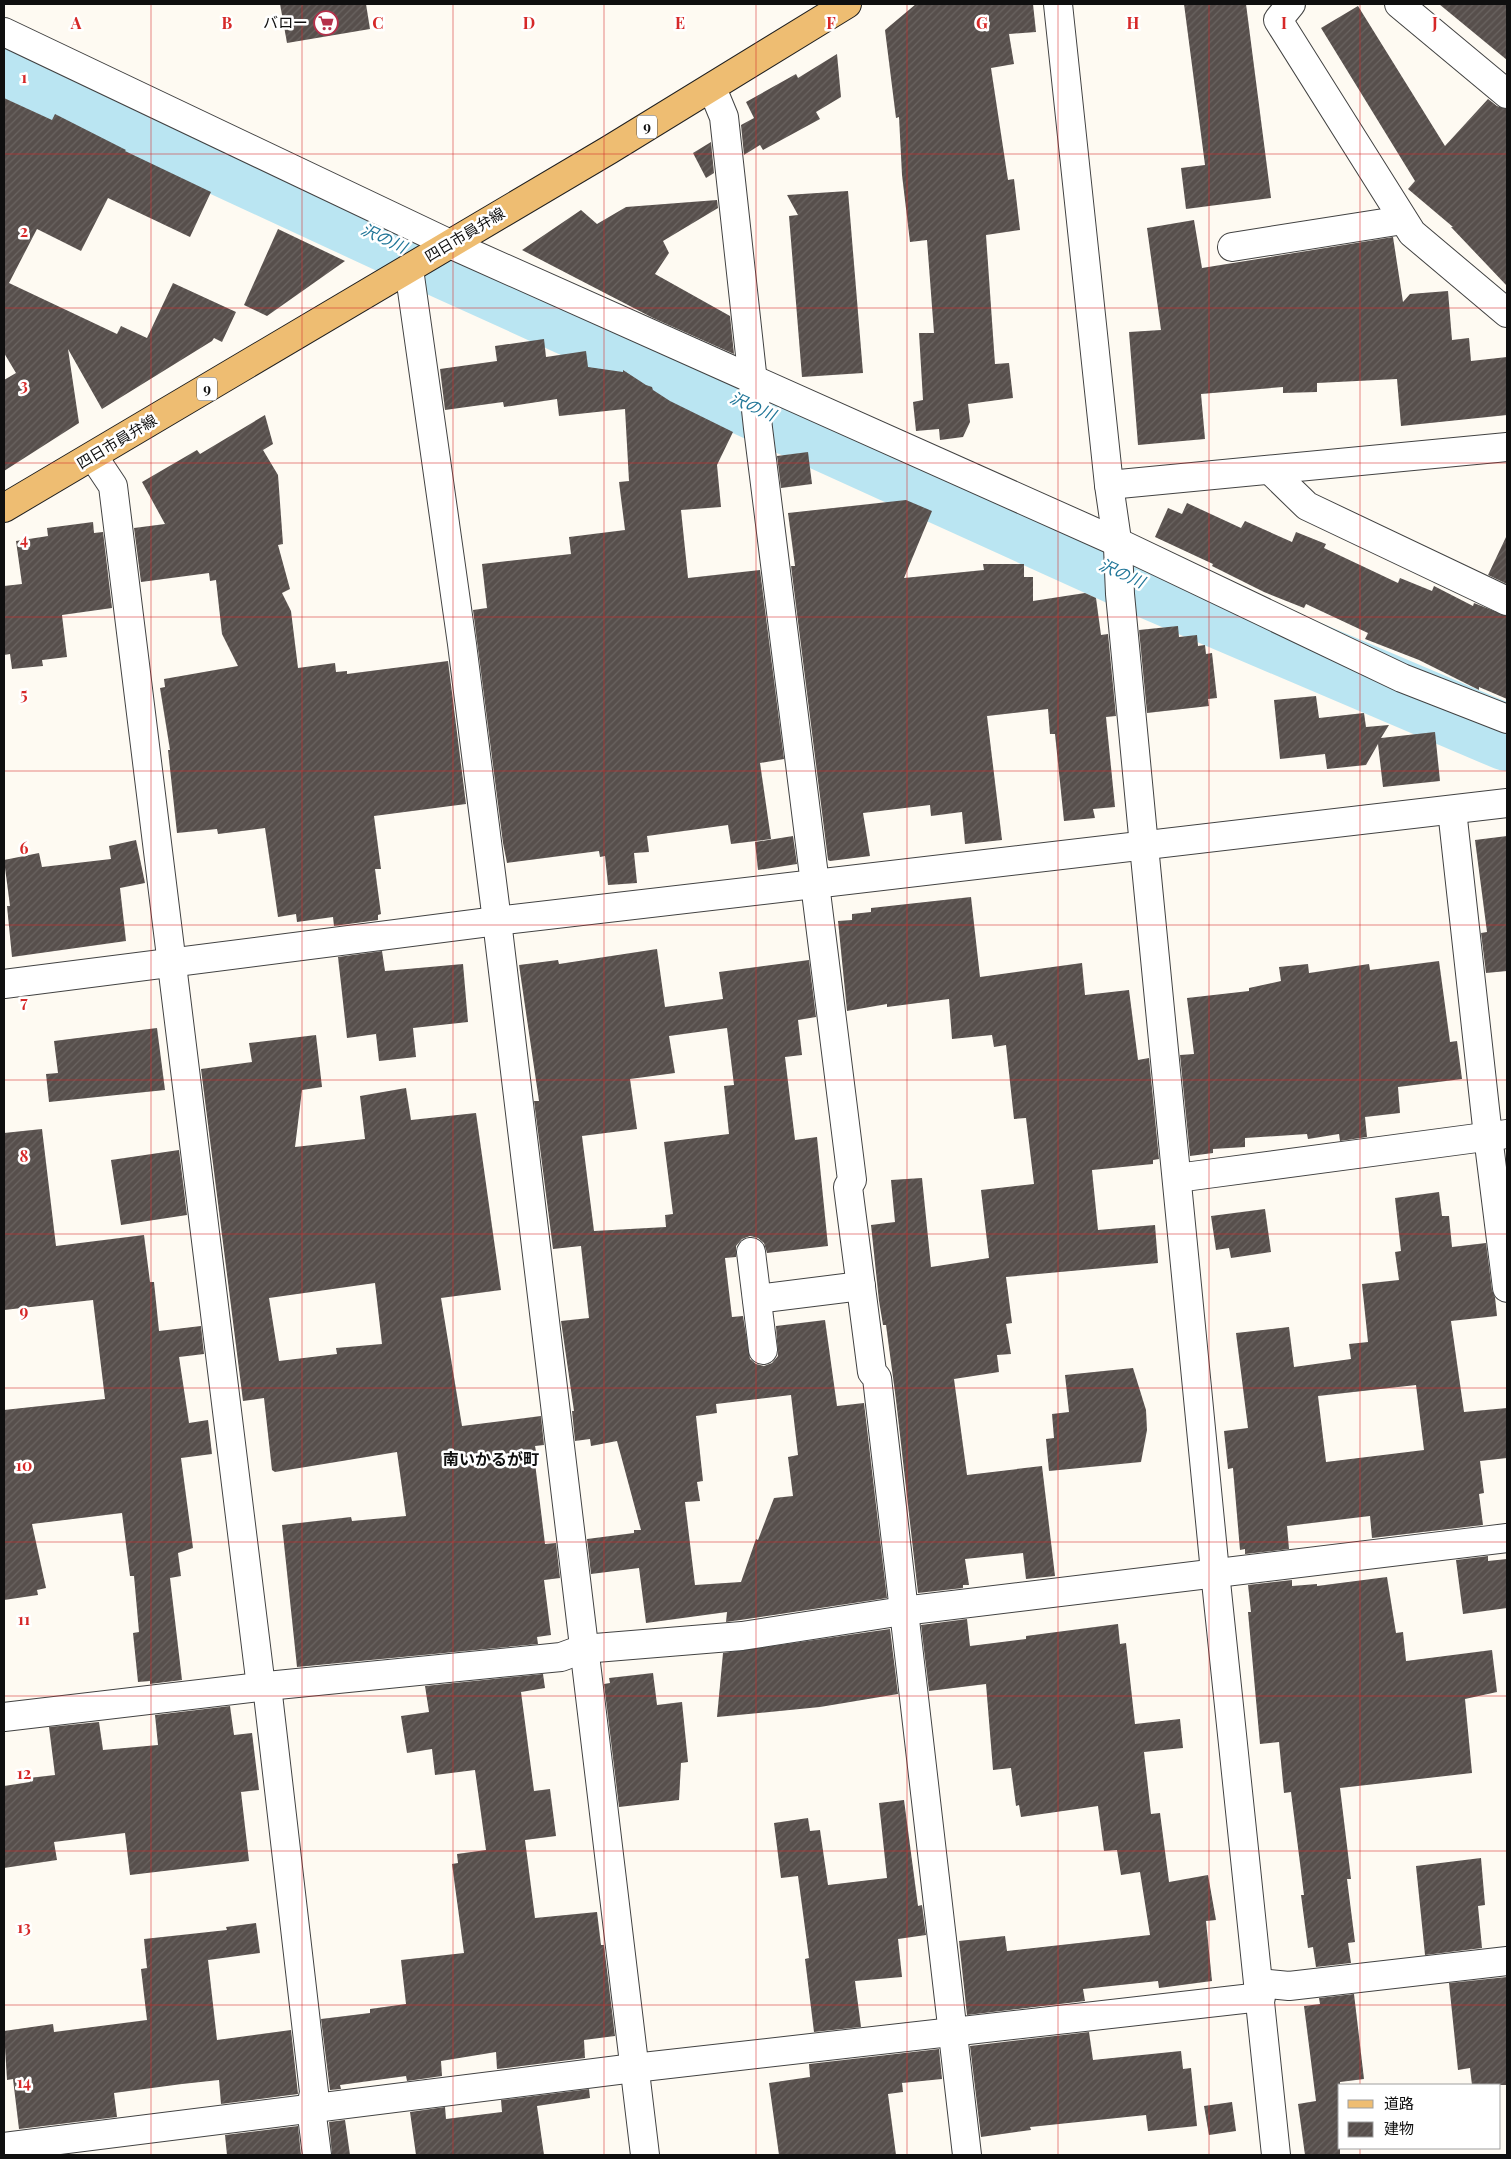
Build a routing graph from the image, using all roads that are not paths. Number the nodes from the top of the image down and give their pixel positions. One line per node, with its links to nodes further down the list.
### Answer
1 (847, 4): 6 (main road, 四日市員弁線 / 9)
2 (1058, 4): 17 (street)
3 (1291, 4): 8 (street)
4 (1403, 5): 7 (street)
5 (4, 32): 9 (street)
6 (712, 88): 9 (main road, 四日市員弁線 / 9); 13 (street)
7 (1507, 94)
8 (1403, 220): 10 (street); 12 (street)
9 (448, 245): 11 (main road, 四日市員弁線 / 9); 13 (street)
10 (1232, 247)
11 (409, 269): 15 (main road, 四日市員弁線 / 9); 26 (street)
12 (1507, 313)
13 (754, 384): 19 (street); 25 (street)
14 (1507, 447): 16 (street)
15 (93, 456): 18 (main road, 四日市員弁線 / 9); 27 (street)
16 (1270, 470): 17 (street); 20 (street)
17 (1109, 485): 19 (street)
18 (4, 508)
19 (1117, 544): 21 (street); 24 (street)
20 (1507, 601)
21 (1507, 719)
22 (1507, 803): 23 (street)
23 (1452, 810): 24 (street); 29 (street)
24 (1144, 846): 25 (street); 30 (street)
25 (816, 885): 26 (street); 32 (street)
26 (497, 921): 27 (street); 39 (street)
27 (172, 962): 28 (street); 40 (street)
28 (4, 984)
29 (1498, 1135): 30 (street); 33 (street)
30 (1176, 1178): 37 (street)
31 (751, 1252): 34 (street)
32 (861, 1286): 34 (street); 38 (street)
33 (1507, 1288)
34 (757, 1299): 35 (street)
35 (763, 1350)
36 (1507, 1538): 37 (street)
37 (1215, 1572): 38 (street); 43 (street)
38 (903, 1611): 39 (street); 44 (street)
39 (583, 1649): 40 (street); 45 (street)
40 (264, 1687): 41 (street); 46 (street)
41 (4, 1717)
42 (1507, 1961): 43 (street)
43 (1260, 1990): 44 (street); 51 (street)
44 (952, 2032): 45 (street); 50 (street)
45 (634, 2068): 46 (street); 49 (street)
46 (311, 2108): 47 (street); 48 (street)
47 (4, 2147)
48 (317, 2155)
49 (645, 2155)
50 (967, 2155)
51 (1276, 2155)

